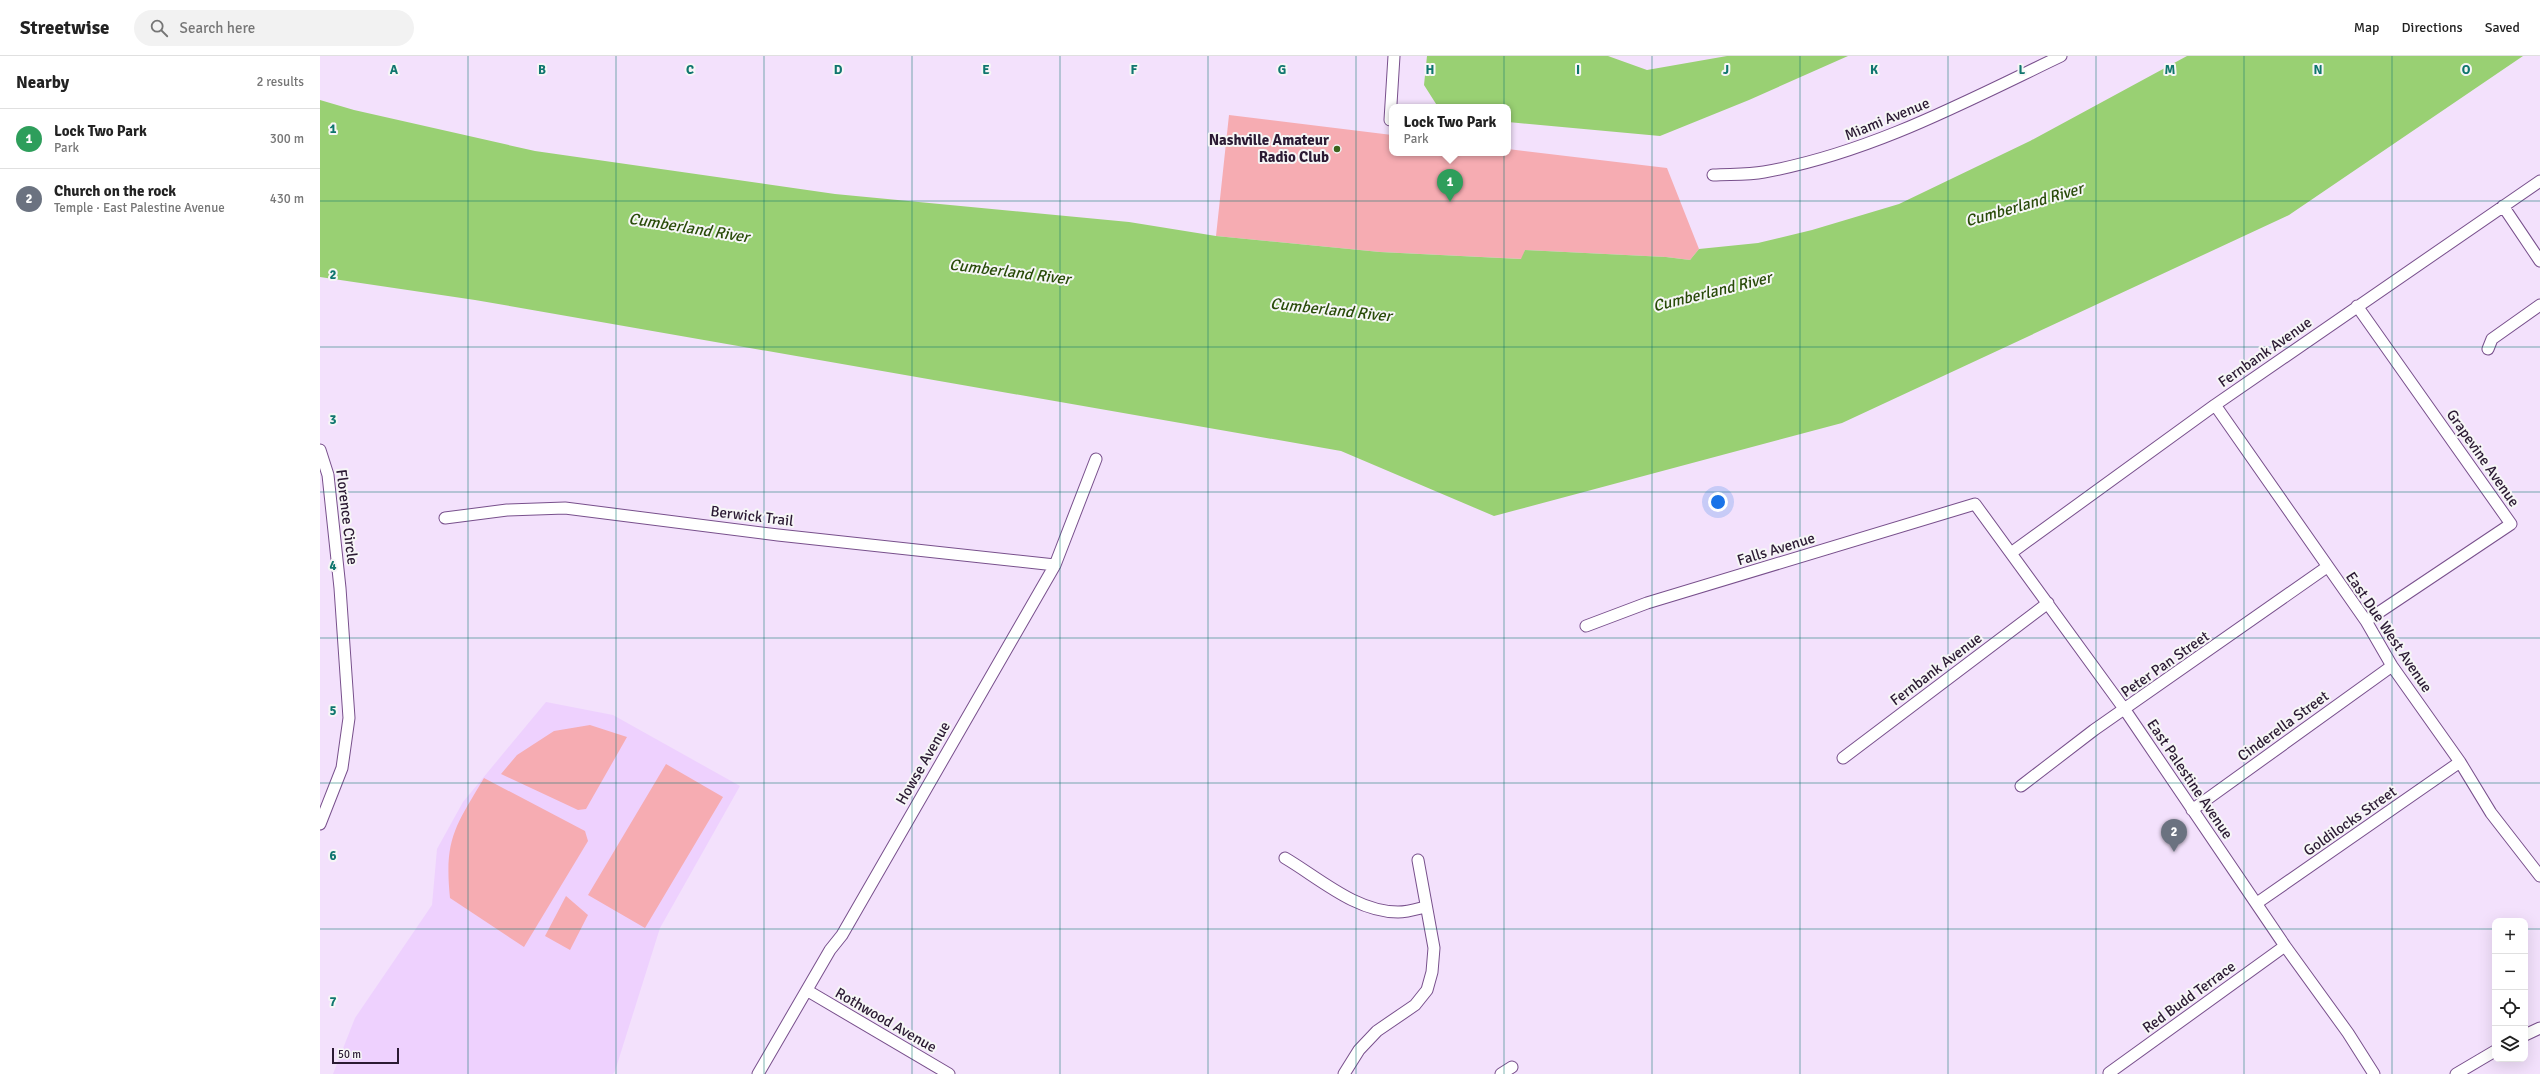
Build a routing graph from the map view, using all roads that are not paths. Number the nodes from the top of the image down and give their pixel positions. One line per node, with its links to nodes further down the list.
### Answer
1 (1394, 56): 3 (street)
2 (2061, 56): 4 (street, Miami Avenue)
3 (1391, 104)
4 (1713, 175)
5 (2540, 181): 6 (street, Fernbank Avenue)
6 (2503, 206): 7 (street); 9 (street, Fernbank Avenue)
7 (2540, 261)
8 (2540, 305): 10 (street)
9 (2357, 306): 11 (street, Fernbank Avenue); 20 (street, Grapevine Avenue)
10 (2488, 349)
11 (2215, 405): 16 (street, Fernbank Avenue); 18 (street, East Due West Avenue)
12 (320, 450): 28 (street, Florence Circle)
13 (1096, 459): 17 (street, Howse Avenue)
14 (1976, 506): 16 (street, East Palestine Avenue); 21 (street, Falls Avenue)
15 (445, 518): 17 (street, Berwick Trail)
16 (2011, 553): 19 (street, East Palestine Avenue)
17 (1055, 565): 35 (street, Howse Avenue)
18 (2327, 567): 20 (street, East Due West Avenue); 23 (street, Peter Pan Street)
19 (2048, 603): 23 (street, East Palestine Avenue); 24 (street, Fernbank Avenue)
20 (2366, 621): 22 (street, East Due West Avenue)
21 (1586, 626)
22 (2392, 666): 25 (street, East Due West Avenue); 27 (street, Cinderella Street)
23 (2125, 710): 26 (street, Peter Pan Street); 27 (street, East Palestine Avenue)
24 (1843, 758)
25 (2460, 762): 31 (street, East Due West Avenue); 32 (street, Goldilocks Street)
26 (2021, 786)
27 (2192, 810): 32 (street, East Palestine Avenue)
28 (320, 824)
29 (1284, 858): 33 (street)
30 (1418, 860): 33 (street)
31 (2540, 876)
32 (2257, 904): 34 (street, East Palestine Avenue)
33 (1425, 907): 44 (street)
34 (2285, 946): 40 (street, Red Budd Terrace); 41 (street, East Palestine Avenue)
35 (808, 991): 42 (street, Howse Avenue); 43 (street, Rothwood Avenue)
36 (2540, 1028): 37 (street)
37 (2528, 1034)
38 (2492, 1053): 46 (street)
39 (1512, 1067): 45 (street)
40 (2109, 1073)
41 (2370, 1073)
42 (758, 1074)
43 (949, 1074)
44 (1344, 1074)
45 (1502, 1074)
46 (2456, 1074)

